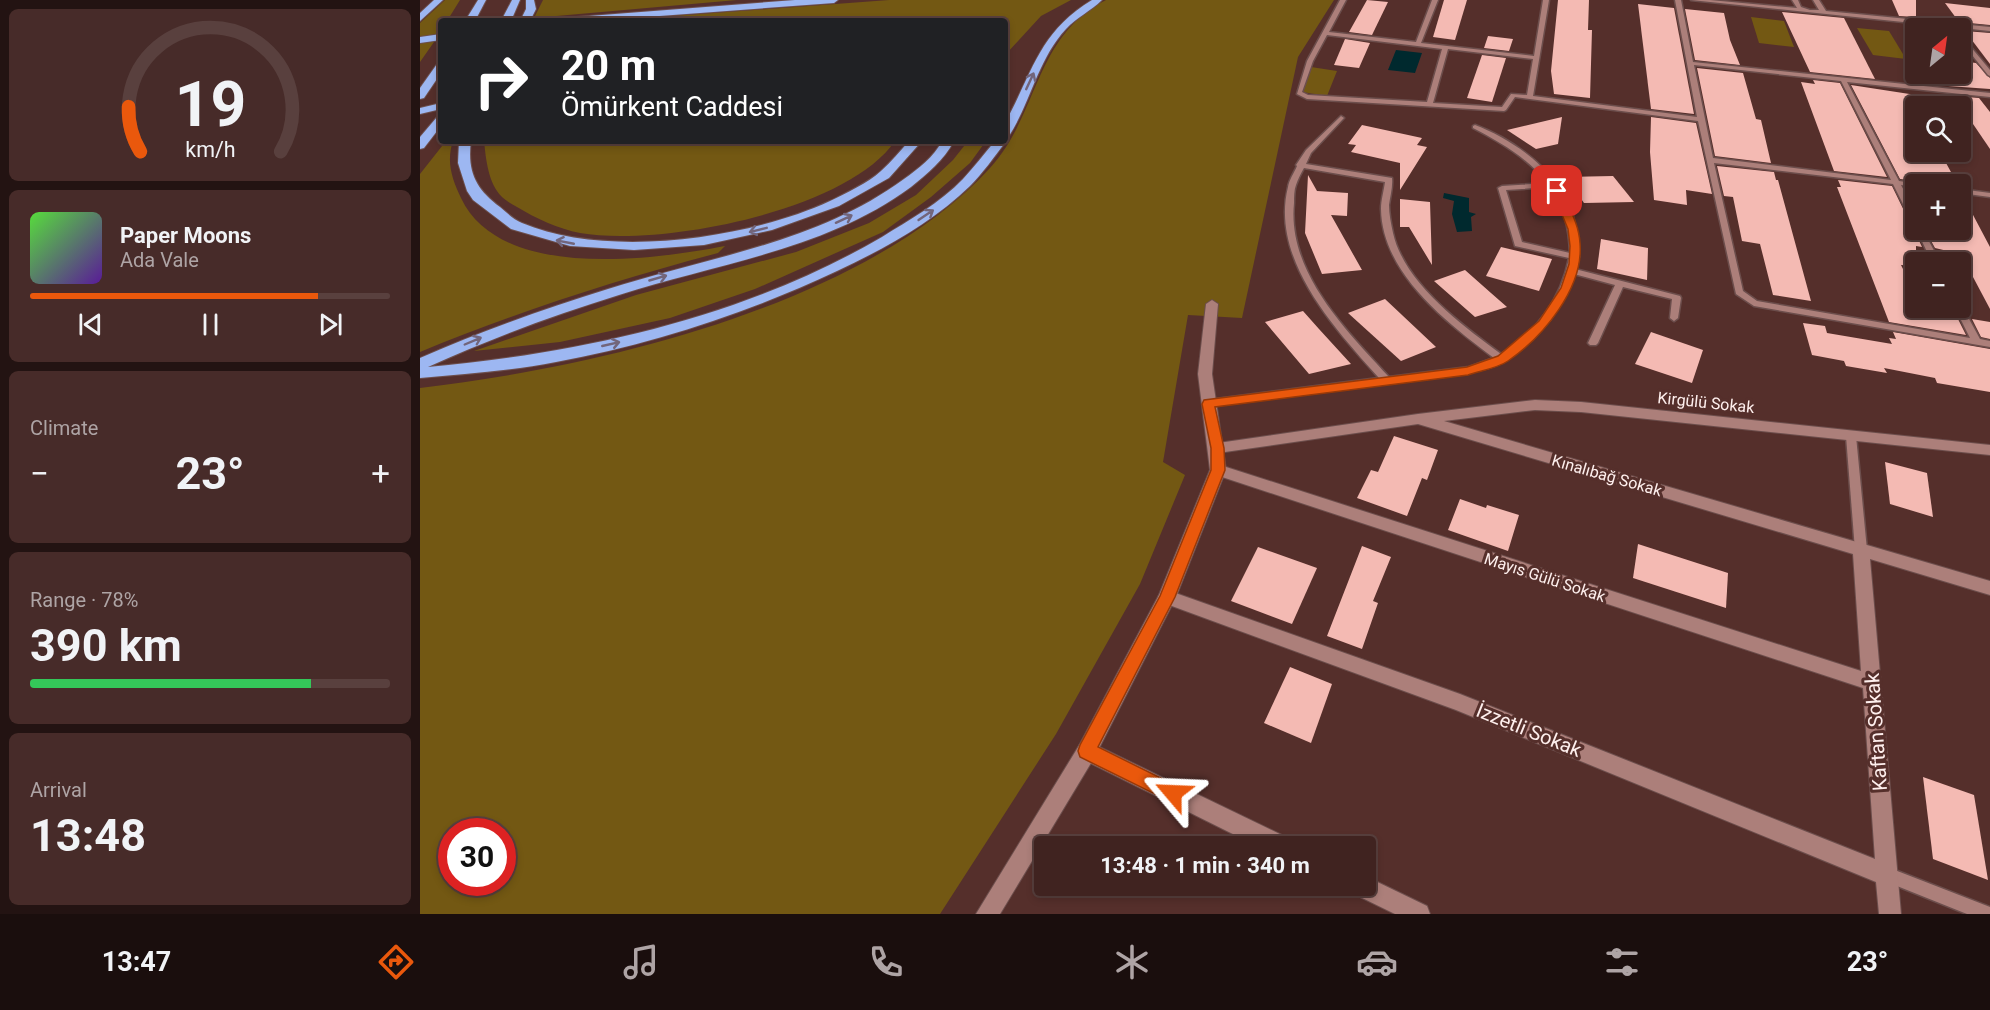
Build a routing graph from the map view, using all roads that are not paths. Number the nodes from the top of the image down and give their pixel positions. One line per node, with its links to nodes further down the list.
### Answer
1 (439, 0): 15 (highway)
2 (482, 0): 16 (highway)
3 (516, 0): 17 (highway)
4 (530, 0): 18 (highway)
5 (834, 0): 19 (highway)
6 (1098, 0): 45 (highway, one-way to 6)
7 (1343, 0): 23 (lane)
8 (1435, 0): 26 (lane)
9 (1546, 0): 29 (lane)
10 (1678, 0): 30 (lane)
11 (1694, 0): 14 (lane)
12 (1795, 0): 14 (lane)
13 (1816, 0): 14 (lane)
14 (1812, 12): 20 (lane)
15 (420, 18)
16 (472, 18)
17 (507, 18)
18 (526, 18)
19 (588, 18)
20 (1905, 22)
21 (1971, 28): 22 (lane)
22 (1990, 29)
23 (1324, 33): 26 (lane); 38 (lane)
24 (438, 37): 25 (highway)
25 (420, 40)
26 (1418, 44): 27 (lane)
27 (1445, 48): 29 (lane); 38 (lane)
28 (1971, 50): 32 (lane)
29 (1537, 58): 36 (lane)
30 (1690, 63): 33 (lane); 42 (lane)
31 (438, 71): 37 (highway)
32 (1990, 74)
33 (1843, 79): 35 (lane); 53 (lane)
34 (438, 95): 37 (highway)
35 (1990, 95)
36 (1530, 97): 38 (lane); 42 (lane)
37 (420, 98)
38 (1429, 105)
39 (438, 107): 40 (highway)
40 (420, 111)
41 (1341, 118): 52 (lane)
42 (1701, 119): 51 (lane)
43 (438, 123): 50 (highway)
44 (1475, 127): 55 (lane)
45 (1008, 128)
46 (465, 144): 47 (highway, one-way to 46)
47 (913, 144)
48 (946, 144): 69 (highway, one-way to 48)
49 (999, 144): 70 (highway, one-way to 49)
50 (420, 145)
51 (1710, 159): 53 (lane); 65 (lane)
52 (1300, 165): 68 (lane); 71 (lane)
53 (1896, 183): 54 (lane); 58 (lane)
54 (1905, 184)
55 (1552, 185): 59 (lane); 59 (lane)
56 (1971, 192): 57 (lane)
57 (1990, 195)
58 (1905, 201)
59 (1575, 257): 60 (lane)
60 (1572, 271): 61 (lane); 68 (lane)
61 (1620, 284): 63 (lane); 66 (lane)
62 (1212, 304): 72 (street)
63 (1674, 318)
64 (1964, 318): 65 (lane)
65 (1977, 342): 67 (lane)
66 (1593, 343)
67 (1990, 344)
68 (1502, 359): 71 (lane)
69 (420, 364)
70 (420, 373)
71 (1387, 381): 72 (lane)
72 (1208, 404): 75 (street)
73 (1418, 419): 74 (street, Kirgülü Sokak); 75 (street, Kınalıbağ Sokak); 78 (street, Kınalıbağ Sokak)
74 (1851, 436): 76 (street, Kirgülü Sokak); 78 (lane)
75 (1218, 448): 77 (street)
76 (1990, 450)
77 (1218, 470): 80 (street); 81 (street, Mayıs Gülü Sokak)
78 (1861, 550): 79 (street, Kınalıbağ Sokak); 81 (street, Kaftan Sokak)
79 (1990, 588)
80 (1167, 597): 82 (street); 84 (street, İzzetli Sokak)
81 (1872, 683): 84 (street, Kaftan Sokak)
82 (1087, 751): 83 (street); 86 (street)
83 (1260, 836)
84 (1887, 874): 88 (street, Kaftan Sokak); 89 (lane)
85 (1376, 893): 87 (street)
86 (987, 914)
87 (1419, 914)
88 (1890, 914)
89 (1987, 914)

